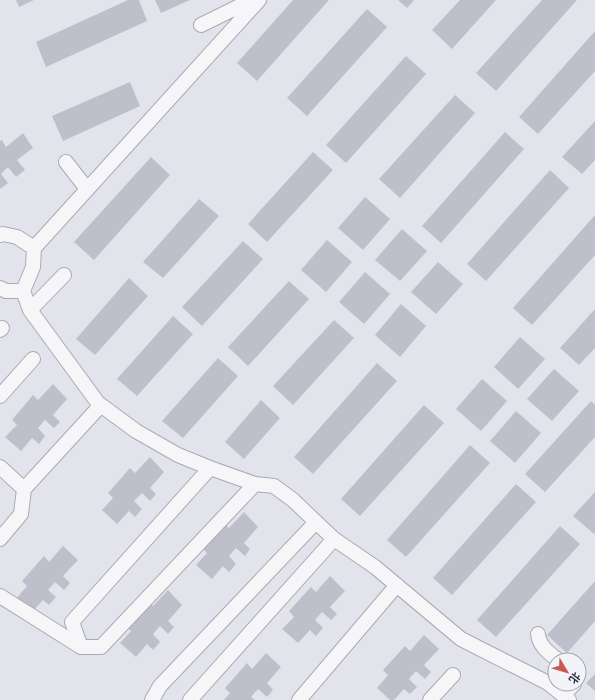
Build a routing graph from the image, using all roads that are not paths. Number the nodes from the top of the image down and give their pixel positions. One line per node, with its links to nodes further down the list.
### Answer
1 (252, 0): 3 (street)
2 (259, 0): 5 (street)
3 (201, 26)
4 (66, 162): 5 (street)
5 (87, 189): 7 (street)
6 (0, 236): 7 (street)
7 (34, 248): 10 (street)
8 (64, 275): 11 (street)
9 (0, 288): 10 (street)
10 (23, 291): 11 (street)
11 (30, 310): 14 (street)
12 (33, 359): 13 (street)
13 (0, 396)
14 (101, 405): 16 (street); 18 (street)
15 (0, 467): 18 (street)
16 (210, 468): 17 (street); 25 (street)
17 (255, 484): 19 (street); 25 (street)
18 (24, 489): 20 (street)
19 (316, 522): 21 (street); 29 (street)
20 (0, 539)
21 (334, 539): 22 (street); 30 (street)
22 (397, 585): 28 (street); 31 (street)
23 (0, 596): 25 (street)
24 (538, 634): 26 (street)
25 (81, 647)
26 (550, 652)
27 (453, 675): 32 (street)
28 (566, 698)
29 (152, 700)
30 (190, 700)
31 (299, 700)
32 (430, 700)

